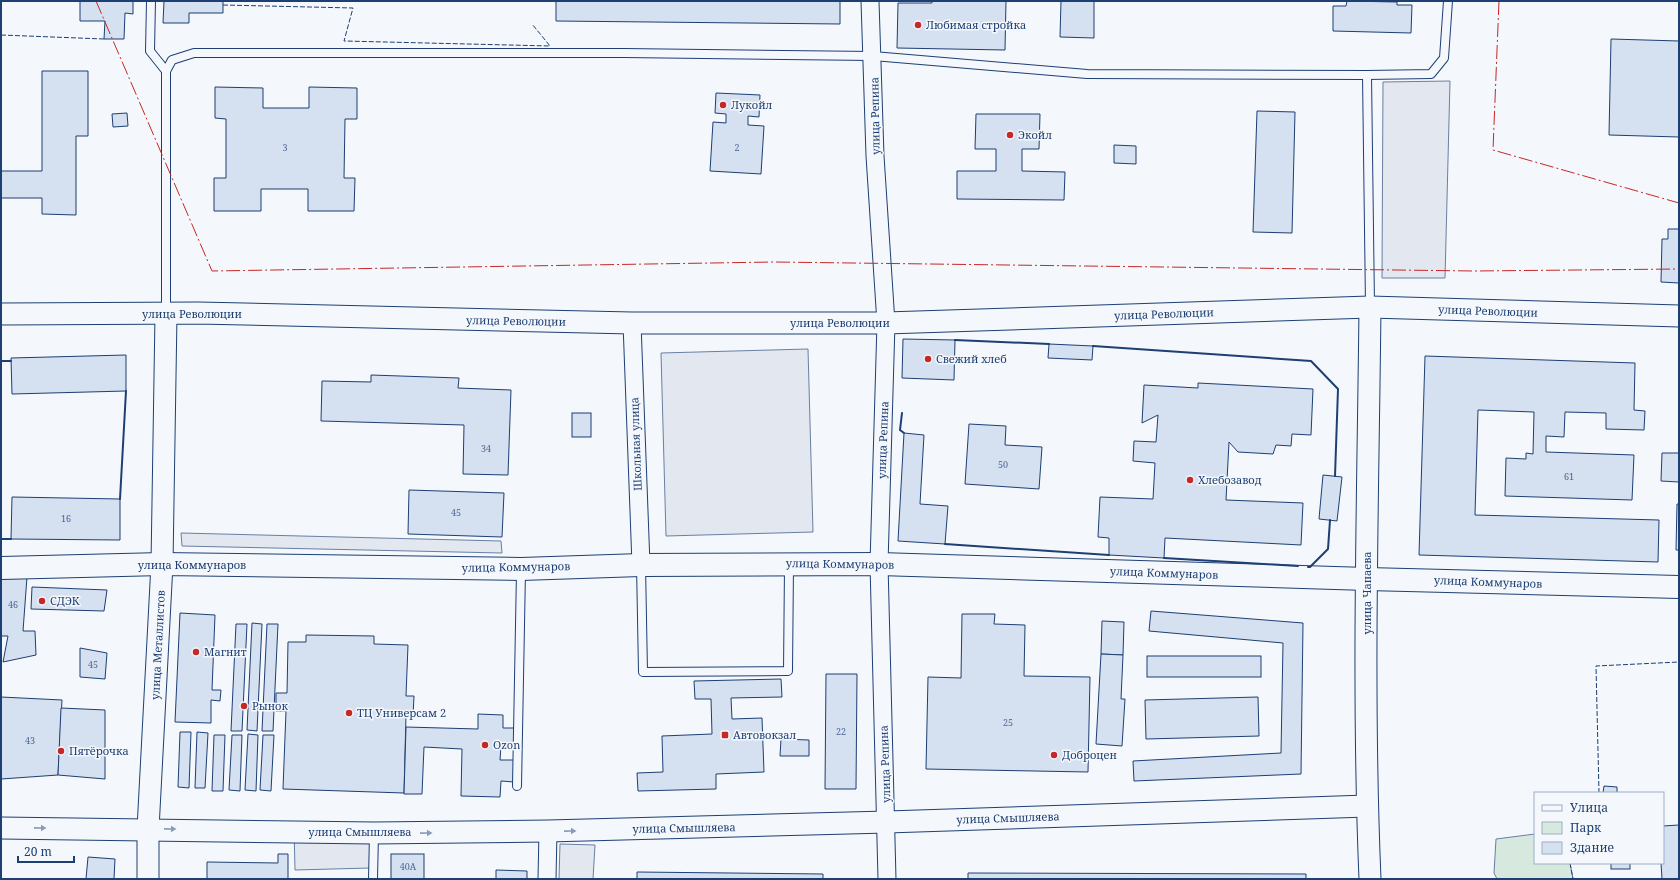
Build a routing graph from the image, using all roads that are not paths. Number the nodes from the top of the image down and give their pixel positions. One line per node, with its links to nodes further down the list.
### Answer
1 (151, 1): 5 (lane)
2 (870, 1): 4 (street, улица Репина)
3 (1448, 1): 6 (lane)
4 (873, 56): 5 (lane); 6 (lane); 12 (street, улица Репина)
5 (166, 71): 9 (lane)
6 (1367, 75): 7 (lane)
7 (1370, 307): 10 (street, улица Революции); 12 (street, улица Революции); 19 (street, улица Чапаева)
8 (1, 314): 9 (street, улица Революции)
9 (166, 314): 11 (street, улица Революции); 14 (street, улица Металлистов)
10 (1679, 316)
11 (632, 323): 12 (street, улица Революции); 16 (street, Школьная улица)
12 (886, 323): 15 (street, улица Репина)
13 (789, 563): 15 (main road, улица Коммунаров); 16 (main road, улица Коммунаров); 16 (lane)
14 (162, 564): 17 (main road, улица Коммунаров); 18 (main road, улица Коммунаров); 25 (street, улица Металлистов)
15 (880, 564): 19 (main road, улица Коммунаров); 23 (street, улица Репина)
16 (641, 565): 18 (main road, улица Коммунаров)
17 (1, 568)
18 (521, 569): 21 (lane)
19 (1367, 579): 20 (main road, улица Коммунаров); 22 (street, улица Чапаева)
20 (1679, 587)
21 (517, 786)
22 (1367, 806): 23 (street, улица Смышляева); 32 (street, улица Чапаева)
23 (887, 822): 26 (street, улица Смышляева, one-way to 23); 31 (street, улица Репина)
24 (1, 828): 25 (street, улица Смышляева, one-way to 25)
25 (148, 829): 27 (street, улица Смышляева, one-way to 27); 28 (street, улица Металлистов)
26 (548, 831): 27 (street, улица Смышляева, one-way to 26); 30 (street)
27 (374, 833): 29 (lane)
28 (148, 879)
29 (373, 879)
30 (547, 879)
31 (887, 879)
32 (1370, 879)

